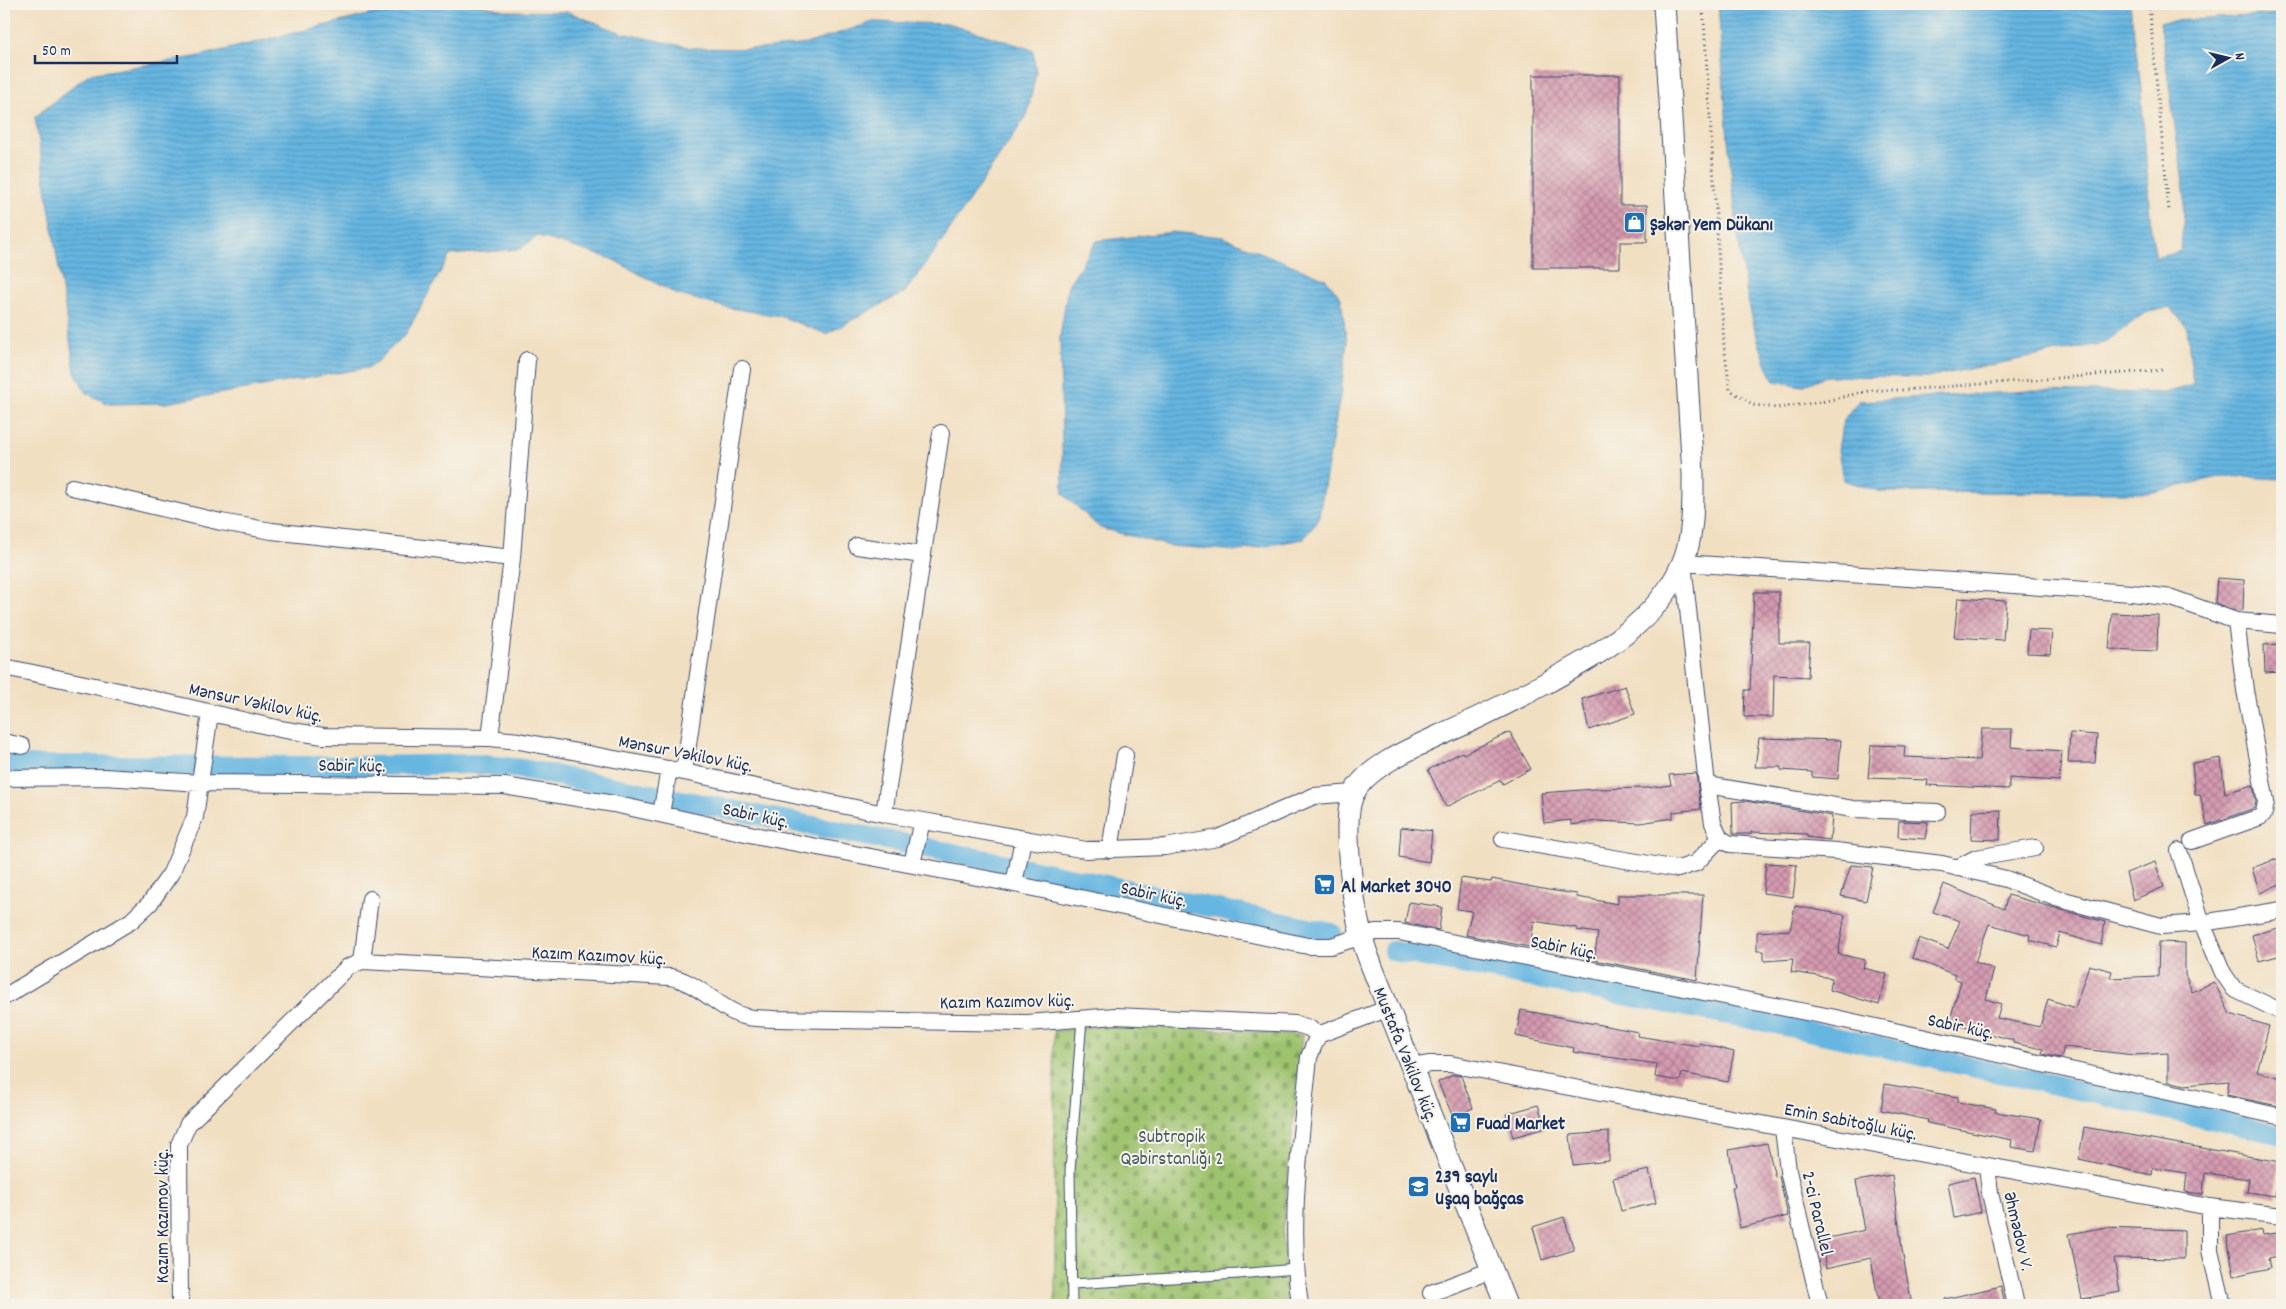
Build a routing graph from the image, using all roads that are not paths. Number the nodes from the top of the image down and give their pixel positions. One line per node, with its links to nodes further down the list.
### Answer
1 (1664, 4): 9 (street)
2 (527, 360): 8 (street)
3 (742, 369): 18 (street)
4 (941, 433): 7 (street)
5 (72, 487): 8 (street)
6 (857, 546): 7 (street)
7 (923, 555): 25 (street)
8 (512, 558): 14 (street)
9 (1683, 563): 10 (street); 21 (street); 22 (street)
10 (2236, 621): 11 (street); 30 (street)
11 (2282, 625)
12 (4, 667): 13 (street, Mənsur Vəkilov küç.)
13 (210, 713): 14 (street, Mənsur Vəkilov küç.); 20 (street)
14 (490, 738): 18 (street, Mənsur Vəkilov küç.)
15 (4, 742): 16 (street)
16 (22, 746)
17 (1125, 755): 32 (street)
18 (677, 770): 24 (street); 25 (street, Mənsur Vəkilov küç.)
19 (4, 778): 20 (street, Sabir küç.)
20 (201, 783): 24 (street, Sabir küç.); 42 (street)
21 (1707, 785): 23 (street); 27 (street)
22 (1354, 793): 32 (street, Mənsur Vəkilov küç.); 40 (street, Mustafa Vəkilov küç.)
23 (1937, 812)
24 (661, 814): 34 (street, Sabir küç.)
25 (884, 814): 26 (street, Mənsur Vəkilov küç.)
26 (922, 821): 28 (street, Mənsur Vəkilov küç.); 34 (street)
27 (1720, 838): 29 (street); 35 (street)
28 (1022, 839): 32 (street, Mənsur Vəkilov küç.); 36 (street)
29 (1503, 839)
30 (2192, 840)
31 (2035, 848): 35 (street)
32 (1110, 850)
33 (2179, 851): 39 (street)
34 (912, 864): 36 (street, Sabir küç.)
35 (1957, 868): 39 (street)
36 (1014, 884): 40 (street, Sabir küç.)
37 (370, 899): 41 (street)
38 (2282, 910): 39 (street)
39 (2202, 924): 44 (street)
40 (1361, 936): 43 (street, Mustafa Vəkilov küç.); 48 (street, Sabir küç.)
41 (362, 961): 45 (street, Kazım Kazımov küç.); 57 (street, Kazım Kazımov küç.)
42 (4, 996)
43 (1388, 1008): 46 (street); 47 (street, Mustafa Vəkilov küç.)
44 (2282, 1012)
45 (1082, 1019): 46 (street, Kazım Kazımov küç.); 55 (lane)
46 (1318, 1034): 53 (street)
47 (1412, 1067): 49 (street, Emin Sabitoğlu küç.); 54 (street, Mustafa Vəkilov küç.)
48 (2282, 1117)
49 (1783, 1128): 50 (street, Emin Sabitoğlu küç.); 61 (street, 2-ci Parallel)
50 (1986, 1166): 51 (street, Emin Sabitoğlu küç.); 62 (street, Əhmədov V.)
51 (2210, 1207): 52 (street, Emin Sabitoğlu küç.); 63 (street)
52 (2282, 1216)
53 (1295, 1269): 55 (lane); 59 (street)
54 (1492, 1270): 56 (street); 60 (street, Mustafa Vəkilov küç.)
55 (1072, 1284): 58 (lane)
56 (1432, 1293)
57 (180, 1305)
58 (1072, 1305)
59 (1300, 1305)
60 (1506, 1305)
61 (1820, 1305)
62 (2016, 1305)
63 (2223, 1305)

